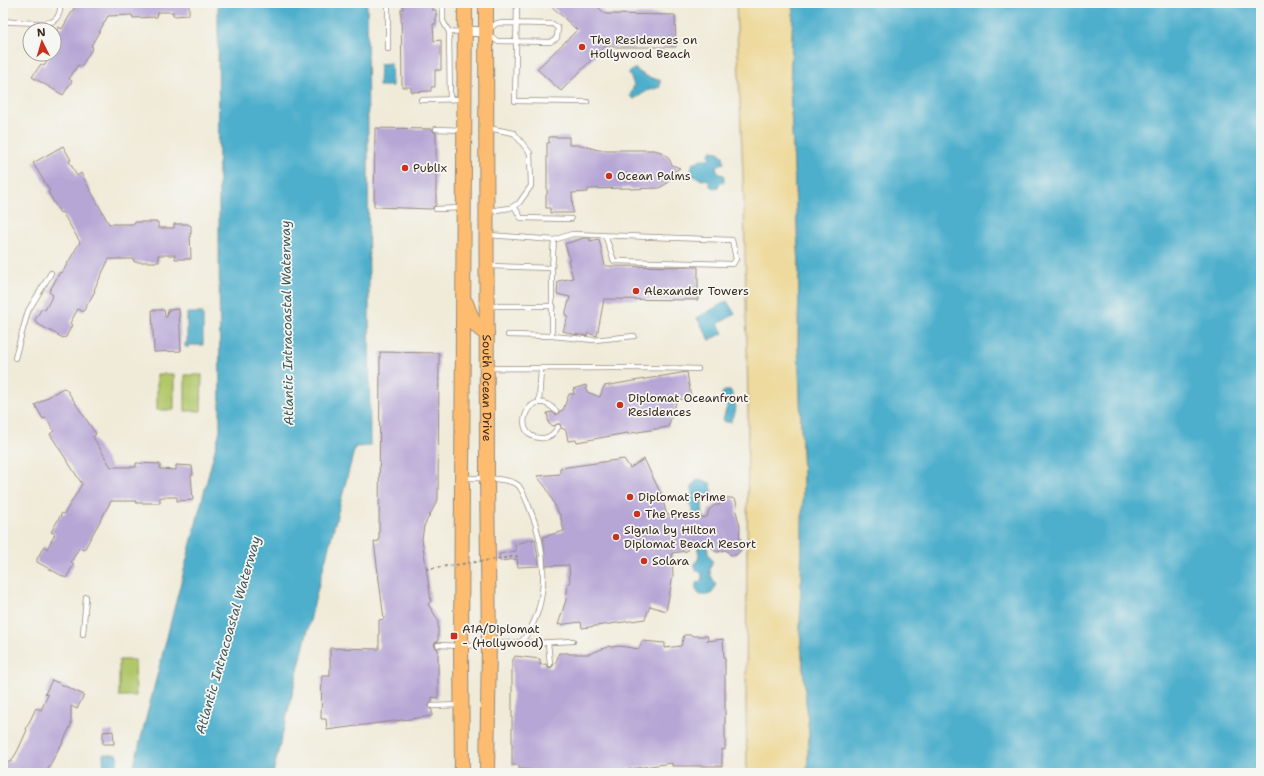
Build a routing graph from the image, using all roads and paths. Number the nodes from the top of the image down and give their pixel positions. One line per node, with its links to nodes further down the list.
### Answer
1 (60, 3): 7 (lane)
2 (388, 3): 13 (lane)
3 (443, 3): 10 (lane)
4 (465, 3): 9 (main road, South Ocean Drive)
5 (486, 3): 11 (main road, South Ocean Drive)
6 (517, 3): 8 (lane)
7 (3, 21)
8 (517, 24): 11 (lane); 12 (lane); 12 (lane)
9 (464, 31): 10 (lane); 11 (street); 14 (main road, South Ocean Drive)
10 (449, 32): 16 (lane)
11 (486, 32): 12 (lane); 18 (main road, South Ocean Drive)
12 (516, 41): 17 (lane)
13 (388, 49)
14 (464, 99): 16 (lane); 20 (main road, South Ocean Drive)
15 (421, 100): 16 (lane)
16 (450, 100)
17 (587, 102)
18 (486, 128): 21 (lane); 24 (main road, South Ocean Drive)
19 (436, 129): 20 (lane)
20 (464, 130): 22 (main road, South Ocean Drive)
21 (514, 206): 24 (lane); 25 (lane)
22 (464, 208): 23 (lane); 32 (main road, South Ocean Drive)
23 (436, 209)
24 (486, 211): 26 (main road, South Ocean Drive)
25 (572, 219)
26 (486, 235): 28 (lane); 29 (main road, South Ocean Drive)
27 (605, 235): 27 (lane); 28 (lane)
28 (554, 240): 30 (lane)
29 (487, 266): 30 (lane); 33 (main road, South Ocean Drive)
30 (552, 268): 34 (lane)
31 (51, 273): 39 (lane)
32 (463, 297): 35 (main road); 46 (main road, South Ocean Drive)
33 (487, 306): 34 (lane); 35 (main road, South Ocean Drive)
34 (553, 306): 37 (lane)
35 (487, 333): 40 (main road, South Ocean Drive)
36 (508, 336): 37 (lane)
37 (552, 336): 38 (lane)
38 (634, 336)
39 (15, 358)
40 (487, 368): 41 (lane); 47 (main road, South Ocean Drive)
41 (541, 369): 42 (lane); 43 (lane)
42 (698, 369)
43 (539, 403): 44 (lane); 45 (lane)
44 (556, 411)
45 (558, 427)
46 (462, 478): 47 (lane); 57 (main road, South Ocean Drive)
47 (487, 478): 53 (lane); 56 (main road, South Ocean Drive)
48 (519, 556): 49 (path, bridge)
49 (426, 569)
50 (86, 597): 51 (lane)
51 (84, 634)
52 (573, 641): 54 (lane)
53 (521, 642): 54 (lane); 56 (lane)
54 (548, 642): 58 (lane)
55 (438, 645): 57 (lane)
56 (490, 645): 57 (lane); 62 (main road, South Ocean Drive)
57 (461, 646): 59 (main road, South Ocean Drive)
58 (550, 664)
59 (462, 705): 60 (lane); 61 (main road, South Ocean Drive)
60 (432, 706)
61 (462, 773)
62 (487, 773)

